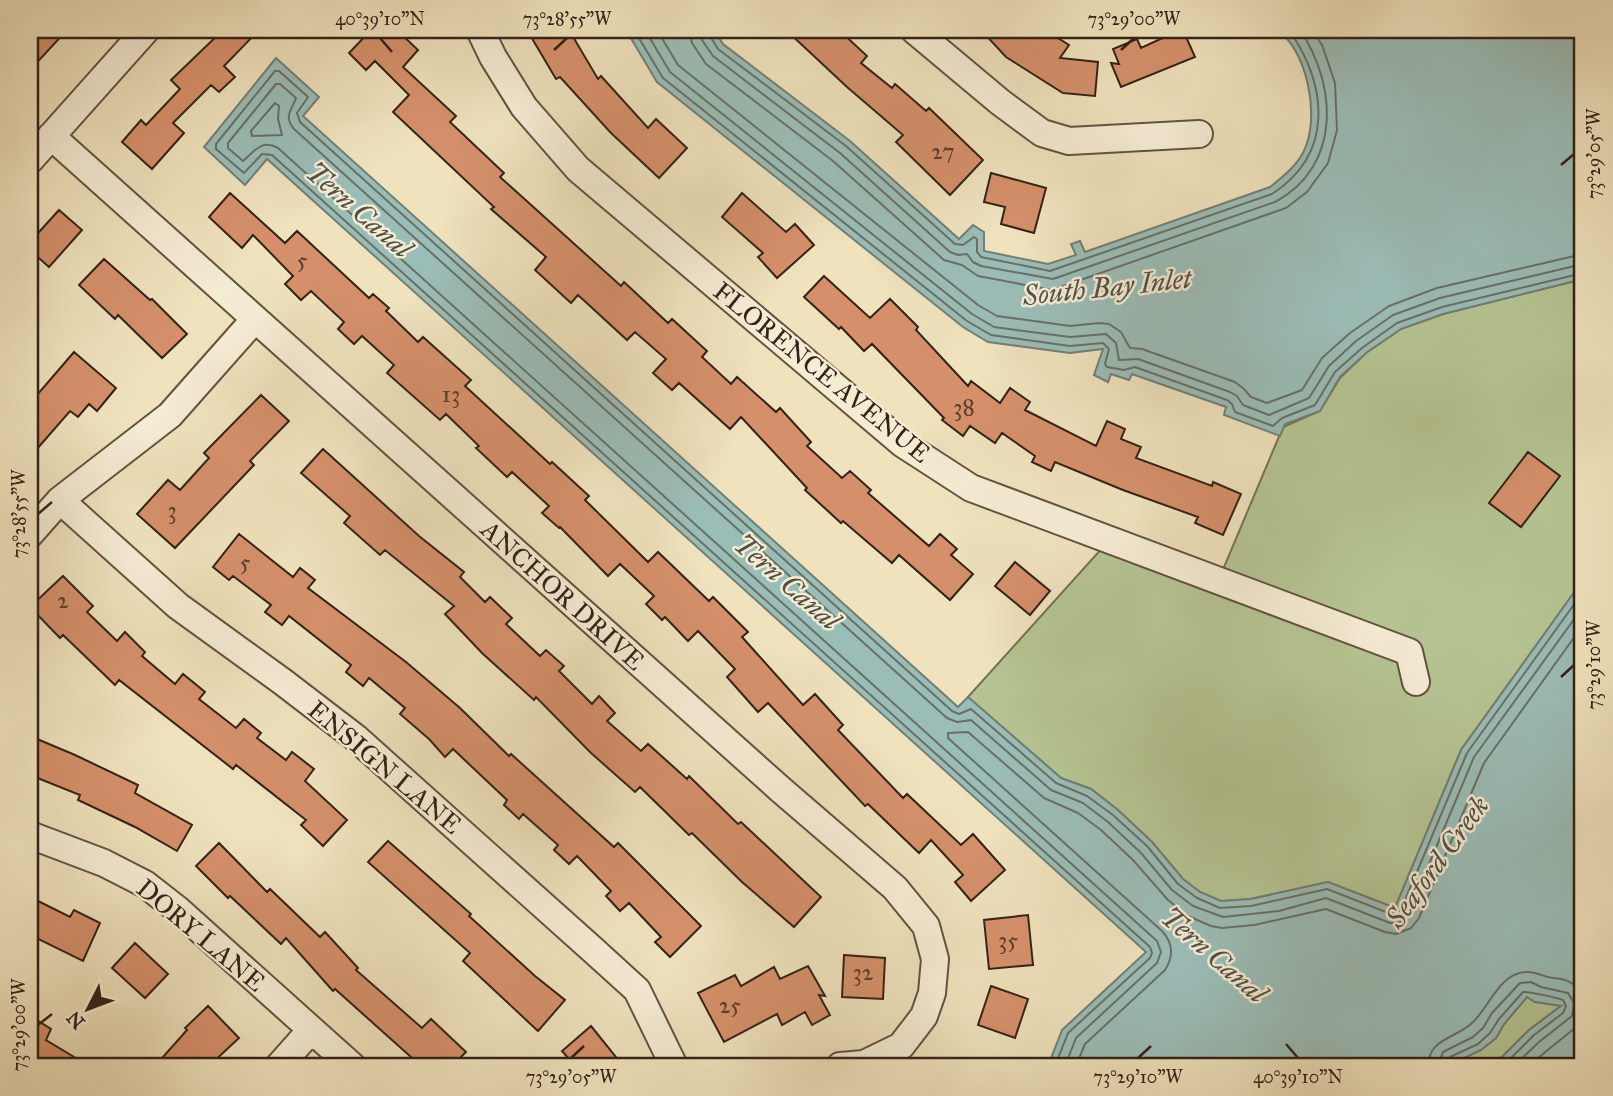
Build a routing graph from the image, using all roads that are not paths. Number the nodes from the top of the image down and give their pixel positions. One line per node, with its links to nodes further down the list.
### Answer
1 (146, 30): 5 (street)
2 (480, 30): 10 (street, FLORENCE AVENUE)
3 (914, 30): 4 (street)
4 (1199, 134)
5 (51, 136): 6 (street); 7 (street, ANCHOR DRIVE)
6 (30, 160)
7 (254, 319): 8 (street); 16 (street, ANCHOR DRIVE)
8 (60, 500): 9 (street); 15 (street, ENSIGN LANE)
9 (30, 534)
10 (1416, 682)
11 (30, 835): 12 (street, DORY LANE)
12 (311, 1030): 13 (street); 14 (street, DORY LANE)
13 (279, 1066)
14 (352, 1066)
15 (674, 1066)
16 (840, 1066)

